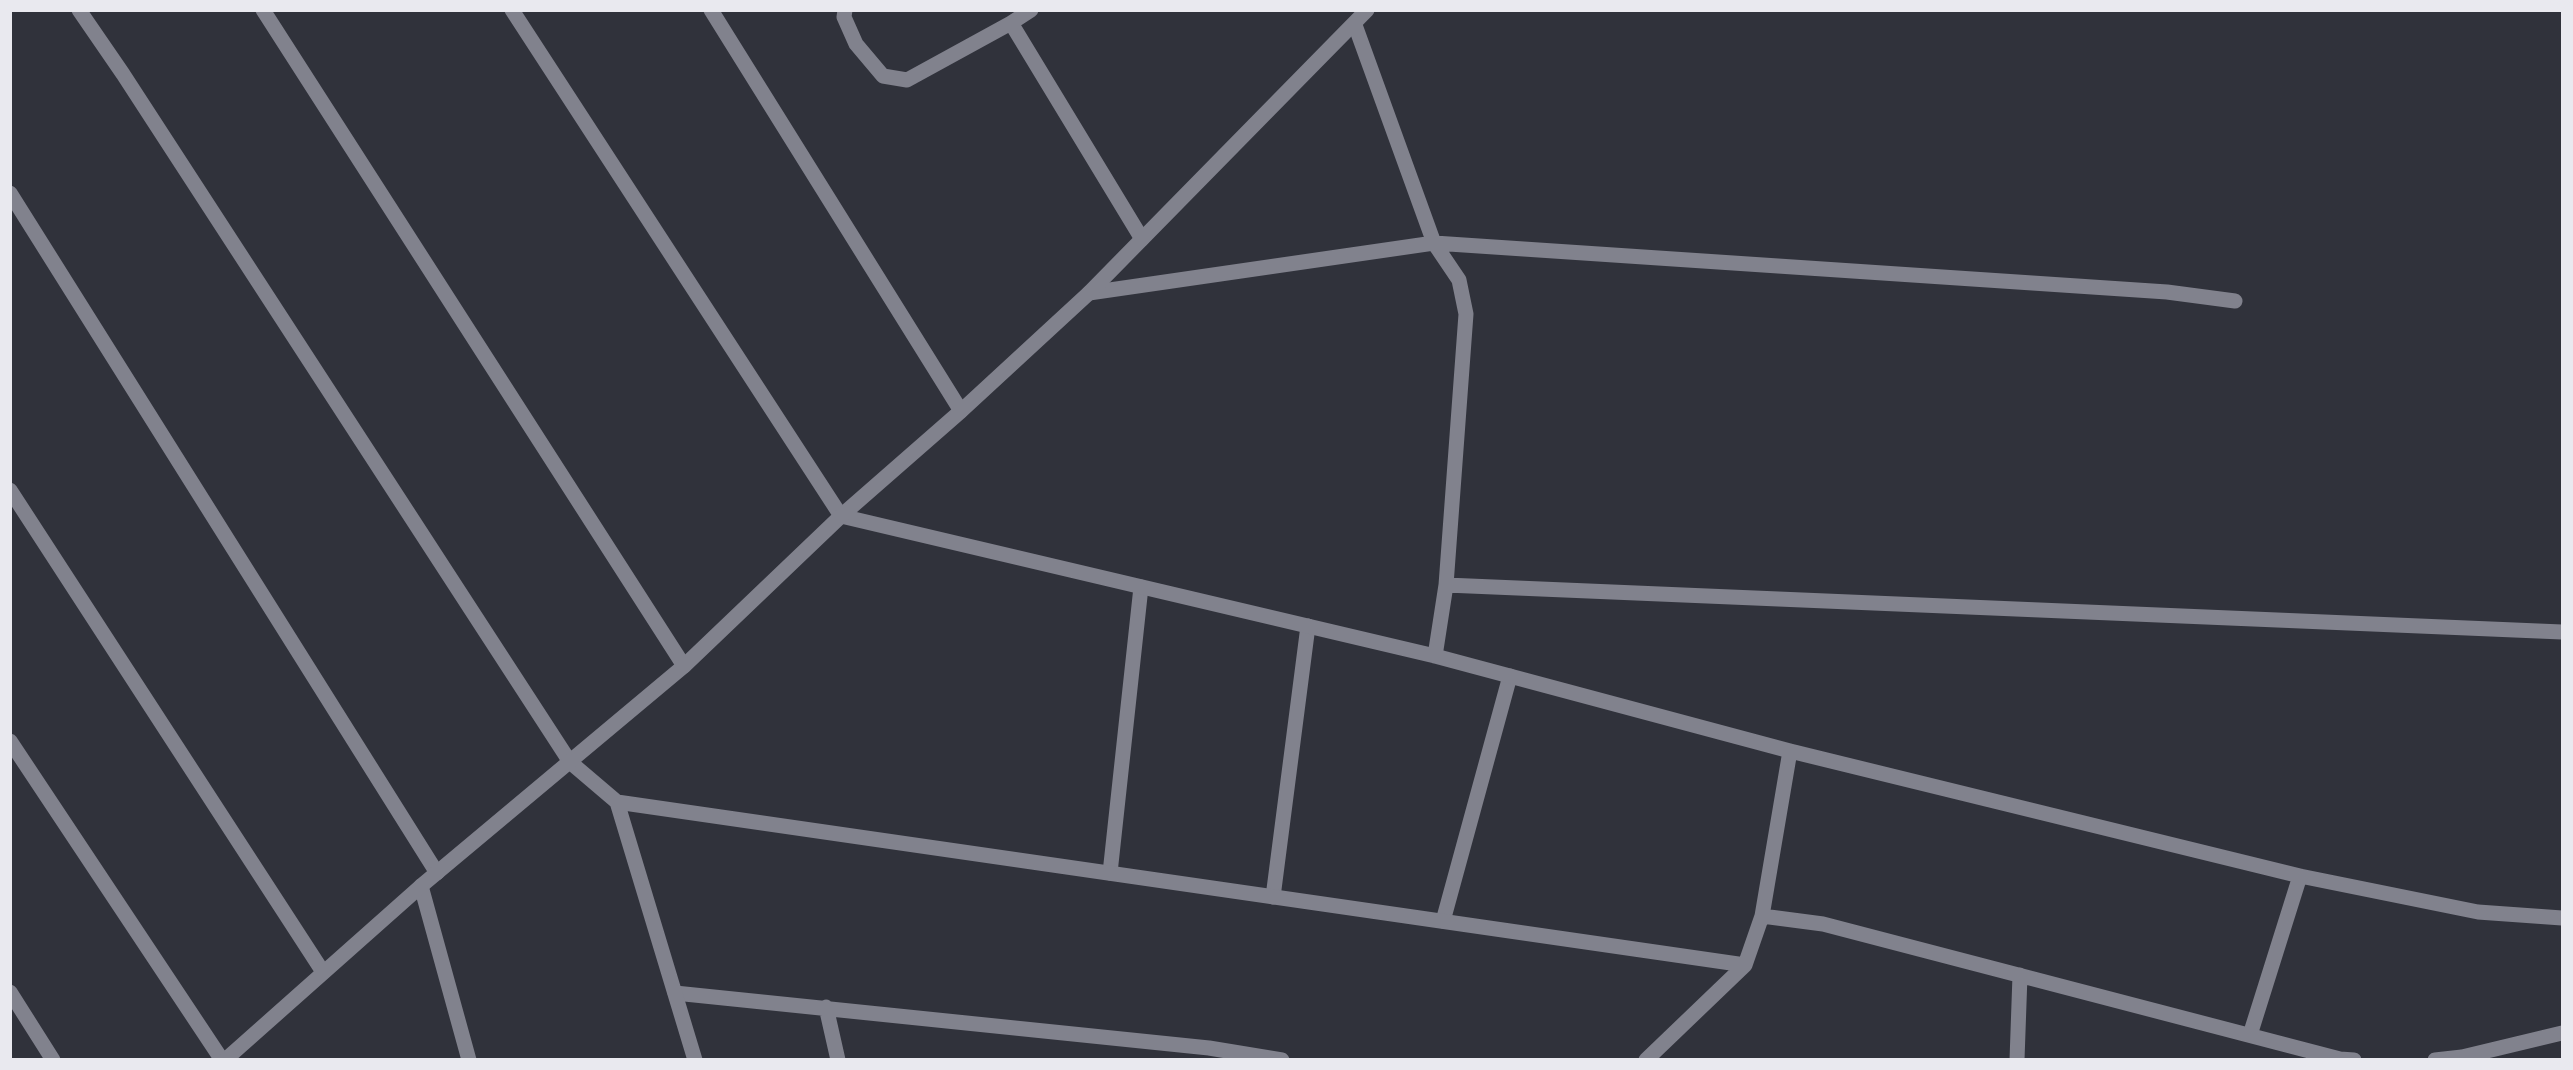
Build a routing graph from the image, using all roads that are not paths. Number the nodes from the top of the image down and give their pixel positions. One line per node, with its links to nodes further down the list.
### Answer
1 (79, 10): 27 (street)
2 (263, 10): 23 (street)
3 (512, 10): 17 (street)
4 (711, 10): 15 (street)
5 (845, 10): 8 (street)
6 (1031, 10): 8 (street)
7 (1367, 10): 9 (street)
8 (1011, 23): 11 (street)
9 (1355, 25): 11 (street); 12 (street)
10 (10, 193): 29 (street)
11 (1142, 239): 13 (street)
12 (1434, 243): 13 (street); 14 (street); 18 (street)
13 (1089, 293): 15 (street)
14 (2235, 302)
15 (961, 411): 17 (street)
16 (10, 490): 38 (street)
17 (841, 516): 19 (street); 23 (street)
18 (1446, 585): 21 (street); 22 (street)
19 (1141, 587): 20 (street); 30 (street)
20 (1308, 626): 22 (street); 33 (street)
21 (2562, 632)
22 (1435, 656): 24 (street)
23 (684, 666): 27 (street)
24 (1510, 676): 26 (street); 36 (street)
25 (10, 741): 46 (street)
26 (1790, 751): 31 (street); 34 (street)
27 (570, 762): 28 (street); 29 (street)
28 (617, 802): 30 (street); 41 (street)
29 (437, 873): 32 (street)
30 (1110, 873): 33 (street)
31 (2300, 876): 35 (street); 44 (street)
32 (421, 886): 38 (street); 47 (street)
33 (1273, 897): 36 (street)
34 (1762, 916): 37 (street); 39 (street)
35 (2562, 918)
36 (1443, 921): 37 (street)
37 (1745, 965): 51 (street)
38 (323, 972): 46 (street)
39 (2020, 975): 44 (street); 52 (street)
40 (10, 993): 45 (street)
41 (675, 993): 42 (street); 48 (street)
42 (826, 1007): 49 (street); 50 (street)
43 (2562, 1032): 54 (street)
44 (2250, 1035): 53 (street)
45 (53, 1059)
46 (223, 1059)
47 (469, 1059)
48 (695, 1059)
49 (838, 1059)
50 (1282, 1059)
51 (1646, 1059)
52 (2017, 1059)
53 (2354, 1059)
54 (2435, 1059)

